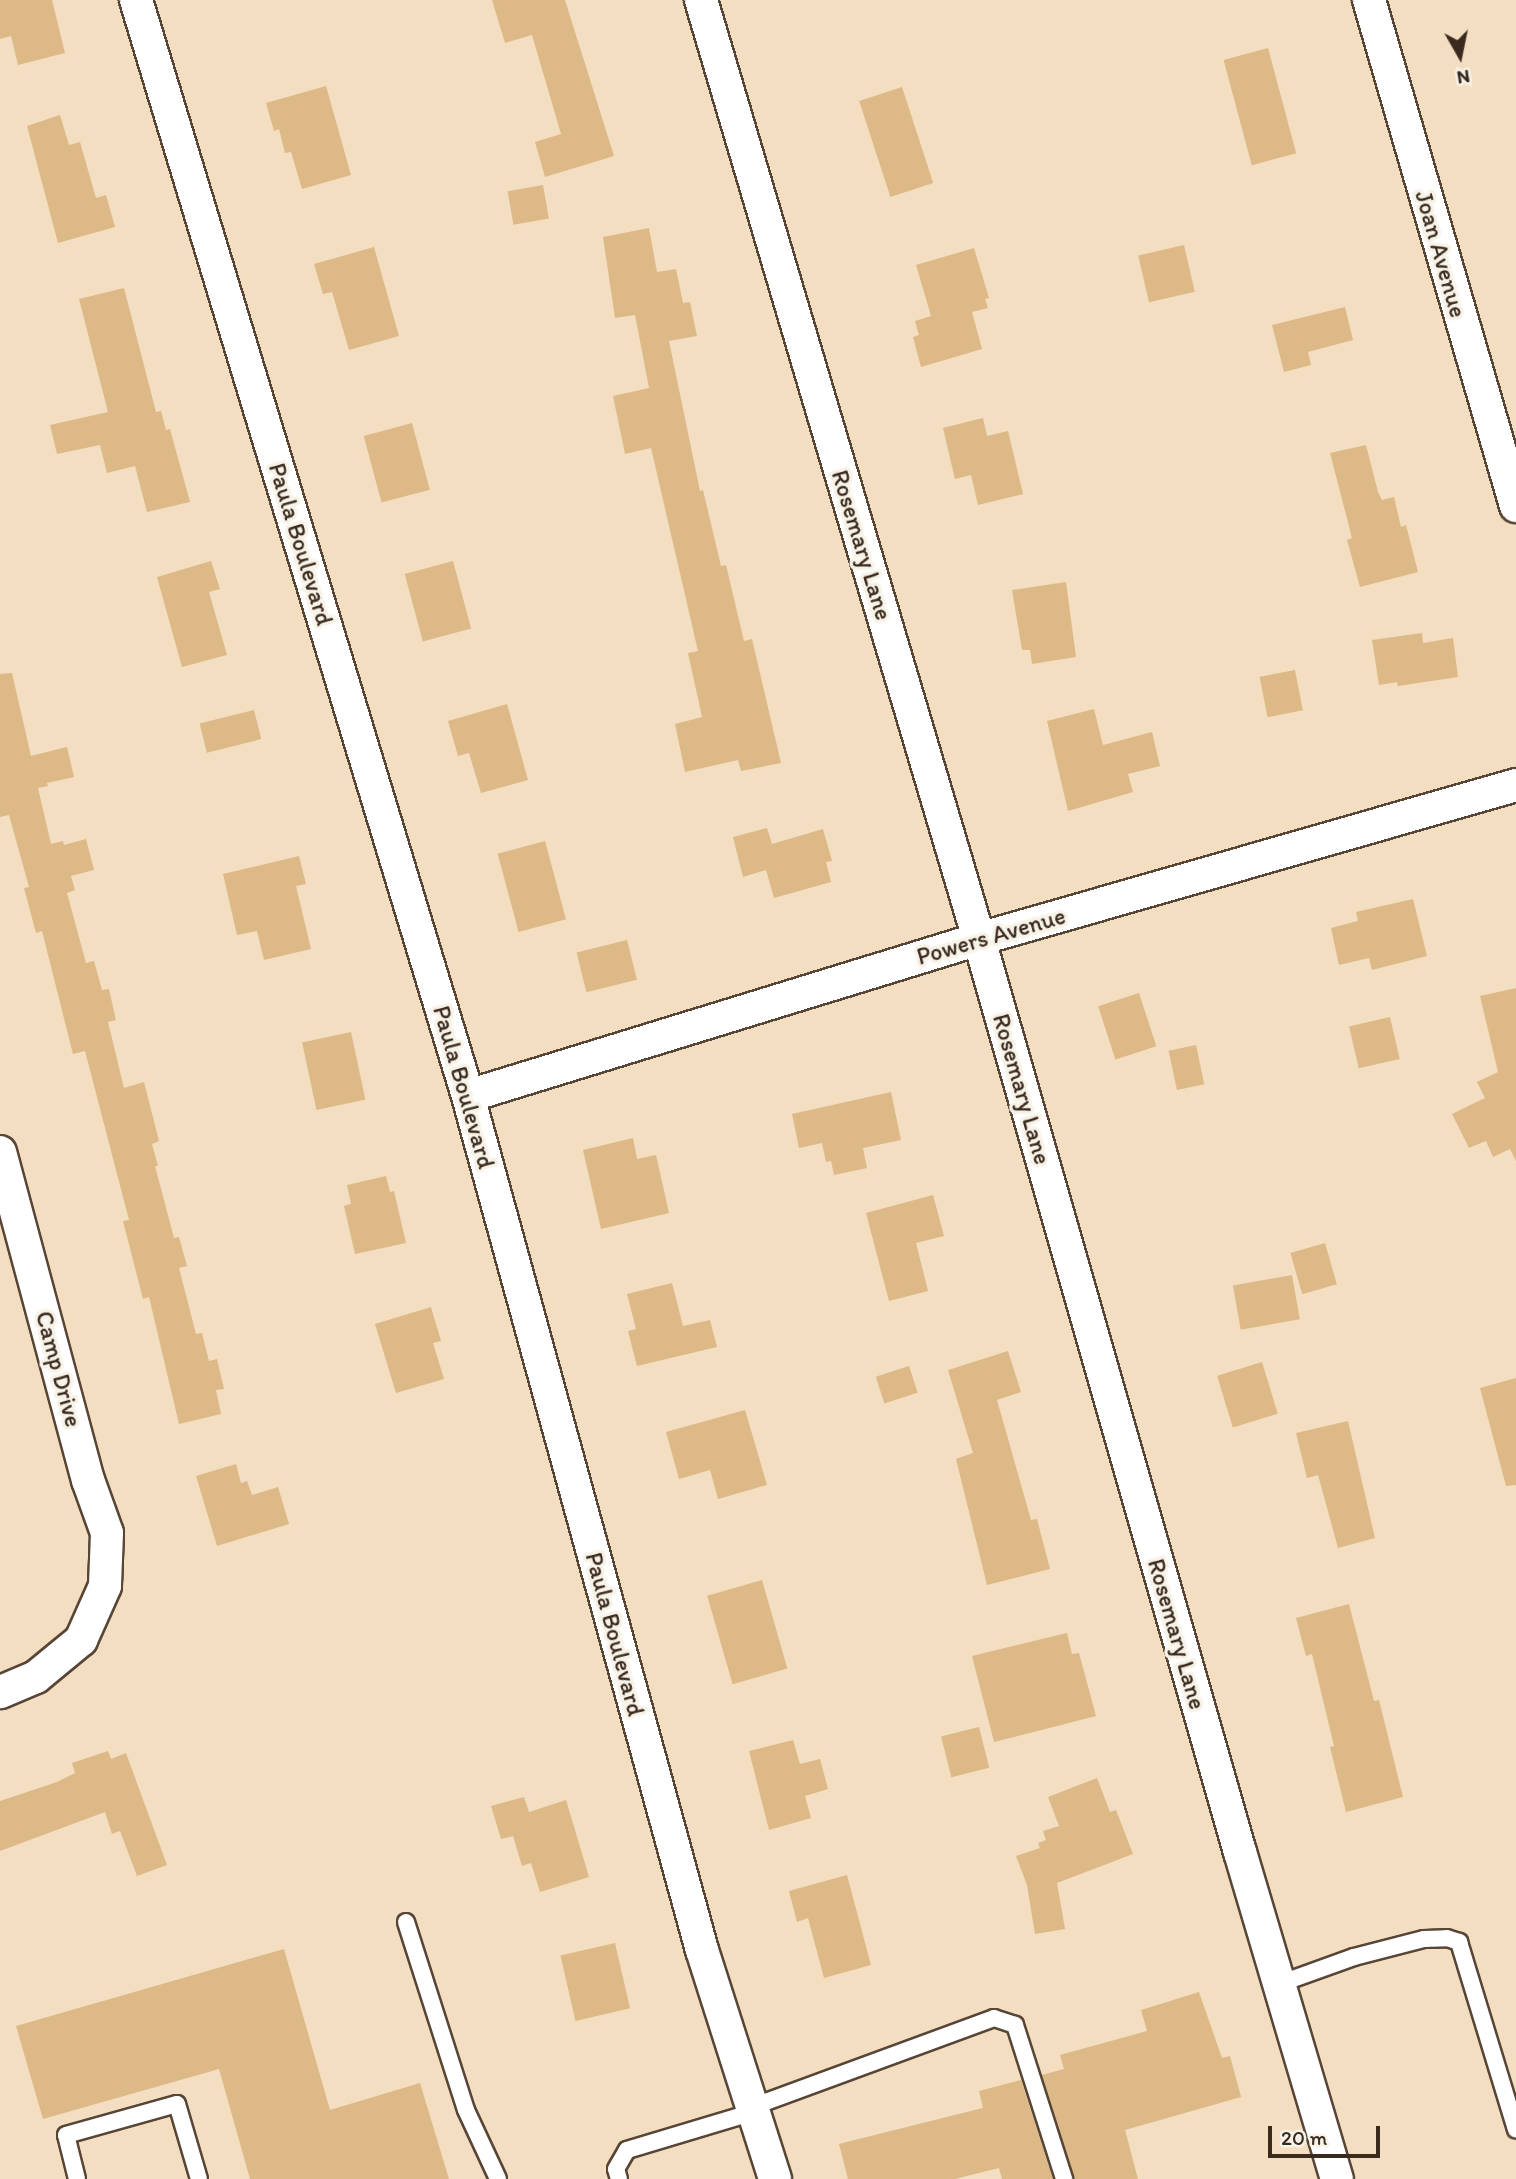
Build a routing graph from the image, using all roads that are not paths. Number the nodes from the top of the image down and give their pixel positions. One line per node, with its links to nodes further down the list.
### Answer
1 (136, 0): 7 (street, Paula Boulevard)
2 (701, 0): 6 (street, Rosemary Lane)
3 (1369, 0): 4 (street, Joan Avenue)
4 (1516, 506)
5 (1516, 785): 6 (street, Powers Avenue)
6 (979, 939): 7 (street, Powers Avenue); 11 (street, Rosemary Lane)
7 (468, 1096): 12 (street, Paula Boulevard)
8 (0, 1152): 9 (street, Camp Drive)
9 (0, 1692)
10 (405, 1922): 16 (lane)
11 (1279, 1984): 13 (lane); 20 (street, Rosemary Lane)
12 (753, 2110): 17 (lane); 18 (street, Paula Boulevard); 19 (lane)
13 (1516, 2130)
14 (77, 2179): 15 (lane)
15 (200, 2179)
16 (498, 2179)
17 (618, 2179)
18 (775, 2179)
19 (1064, 2179)
20 (1337, 2179)

